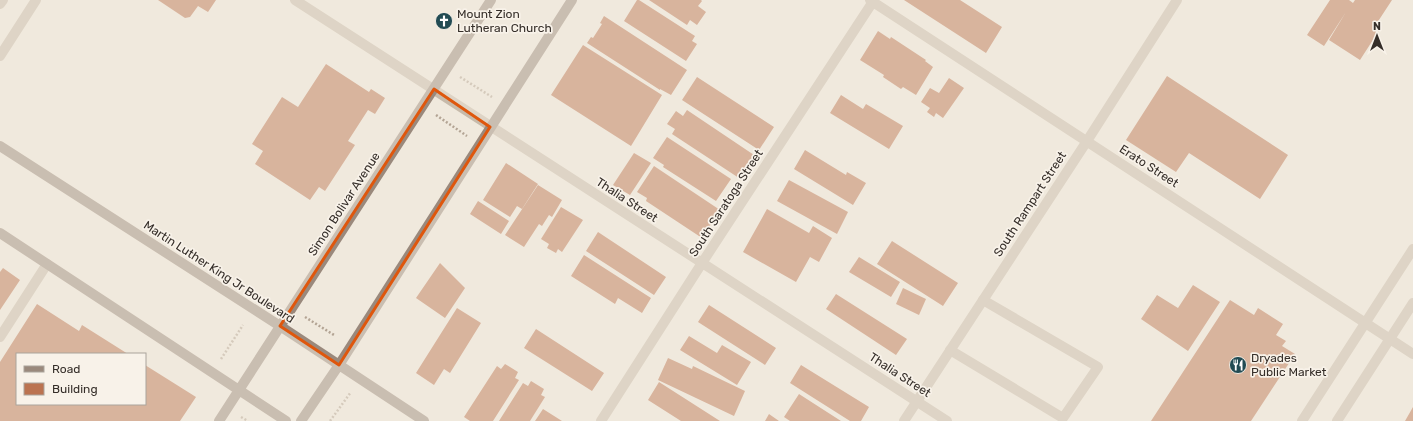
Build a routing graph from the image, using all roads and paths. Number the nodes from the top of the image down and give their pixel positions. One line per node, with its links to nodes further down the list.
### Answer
1 (2, 0): 8 (street)
2 (36, 0): 9 (street)
3 (295, 0): 11 (street, Thalia Street)
4 (491, 0): 11 (street, Simon Bolivar Avenue)
5 (572, 0): 14 (street)
6 (1177, 0): 16 (street, South Rampart Street)
7 (872, 1): 16 (street, Erato Street); 20 (street, South Saratoga Street)
8 (0, 4)
9 (0, 56)
10 (455, 74): 12 (path)
11 (434, 89): 14 (street, Thalia Street); 27 (street, Simon Bolivar Avenue)
12 (492, 97)
13 (430, 112): 15 (path)
14 (490, 127): 20 (street, Thalia Street); 34 (street)
15 (467, 136)
16 (1087, 142): 22 (street, South Rampart Street); 25 (street, Erato Street)
17 (0, 146): 27 (street, Martin Luther King Jr Boulevard)
18 (0, 234): 21 (street)
19 (1413, 249): 25 (street)
20 (702, 263): 37 (street, Thalia Street); 43 (street, South Saratoga Street)
21 (47, 264): 29 (street); 35 (street)
22 (983, 300): 31 (street, South Rampart Street); 31 (street)
23 (1413, 303): 30 (street)
24 (300, 314): 28 (path)
25 (1365, 323): 30 (street, Erato Street); 46 (street)
26 (243, 325): 33 (path)
27 (280, 326): 34 (street, Martin Luther King Jr Boulevard); 35 (street, Simon Bolivar Avenue)
28 (334, 336)
29 (0, 337)
30 (1390, 339): 32 (street, Erato Street); 47 (street)
31 (950, 350): 37 (street, South Rampart Street)
32 (1413, 354)
33 (220, 359)
34 (339, 364): 40 (street); 42 (street, Martin Luther King Jr Boulevard)
35 (239, 390): 38 (street, Simon Bolivar Avenue); 39 (street)
36 (352, 390): 41 (path)
37 (916, 402): 44 (street, South Rampart Street); 45 (street, Thalia Street)
38 (219, 421)
39 (286, 421)
40 (301, 421)
41 (330, 421)
42 (424, 421)
43 (601, 421)
44 (904, 421)
45 (947, 421)
46 (1302, 421)
47 (1337, 421)

